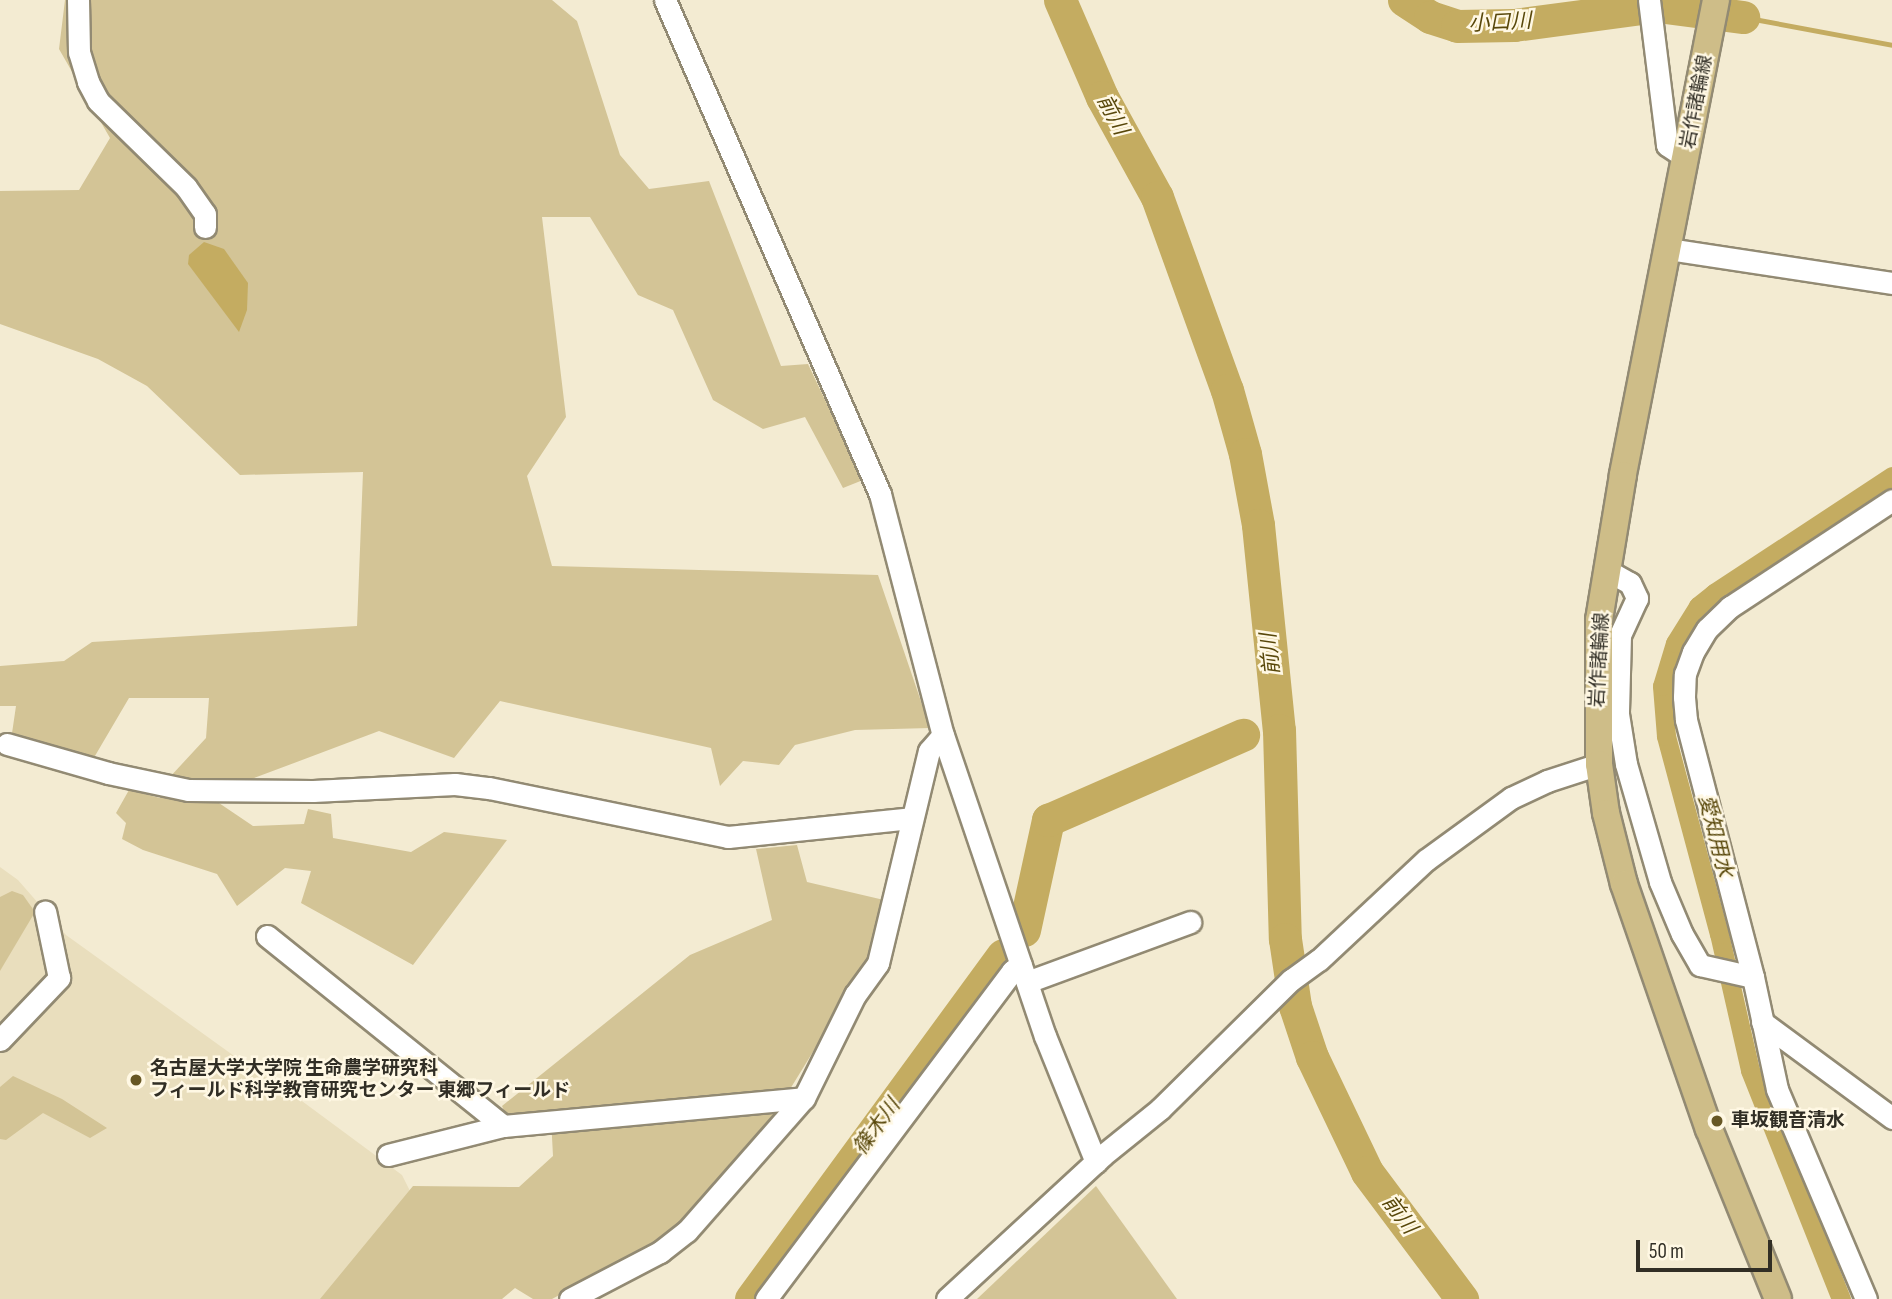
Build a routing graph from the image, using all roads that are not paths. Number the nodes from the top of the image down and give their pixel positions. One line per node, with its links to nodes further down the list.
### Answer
1 (78, 0): 6 (street)
2 (665, 0): 11 (street)
3 (1649, 0): 5 (street)
4 (1716, 0): 5 (main road, 岩作諸輪線)
5 (1686, 158): 7 (main road, 岩作諸輪線)
6 (205, 227)
7 (1668, 249): 8 (street); 10 (main road, 岩作諸輪線)
8 (1892, 283)
9 (1892, 500): 19 (street)
10 (1608, 571): 13 (main road, 岩作諸輪線); 19 (street)
11 (943, 735): 14 (street); 18 (street)
12 (7, 744): 14 (street)
13 (1599, 764): 26 (street); 30 (main road, 岩作諸輪線)
14 (911, 818): 22 (street)
15 (45, 911): 21 (street)
16 (1190, 922): 18 (street)
17 (267, 936): 24 (street)
18 (1024, 973): 26 (street); 28 (street)
19 (1753, 977): 20 (street)
20 (1762, 1022): 23 (street); 31 (street)
21 (0, 1040)
22 (804, 1098): 24 (street); 27 (street)
23 (1892, 1118)
24 (503, 1126): 25 (street)
25 (388, 1154)
26 (1096, 1162): 29 (street)
27 (570, 1299)
28 (766, 1299)
29 (947, 1299)
30 (1778, 1299)
31 (1866, 1299)

